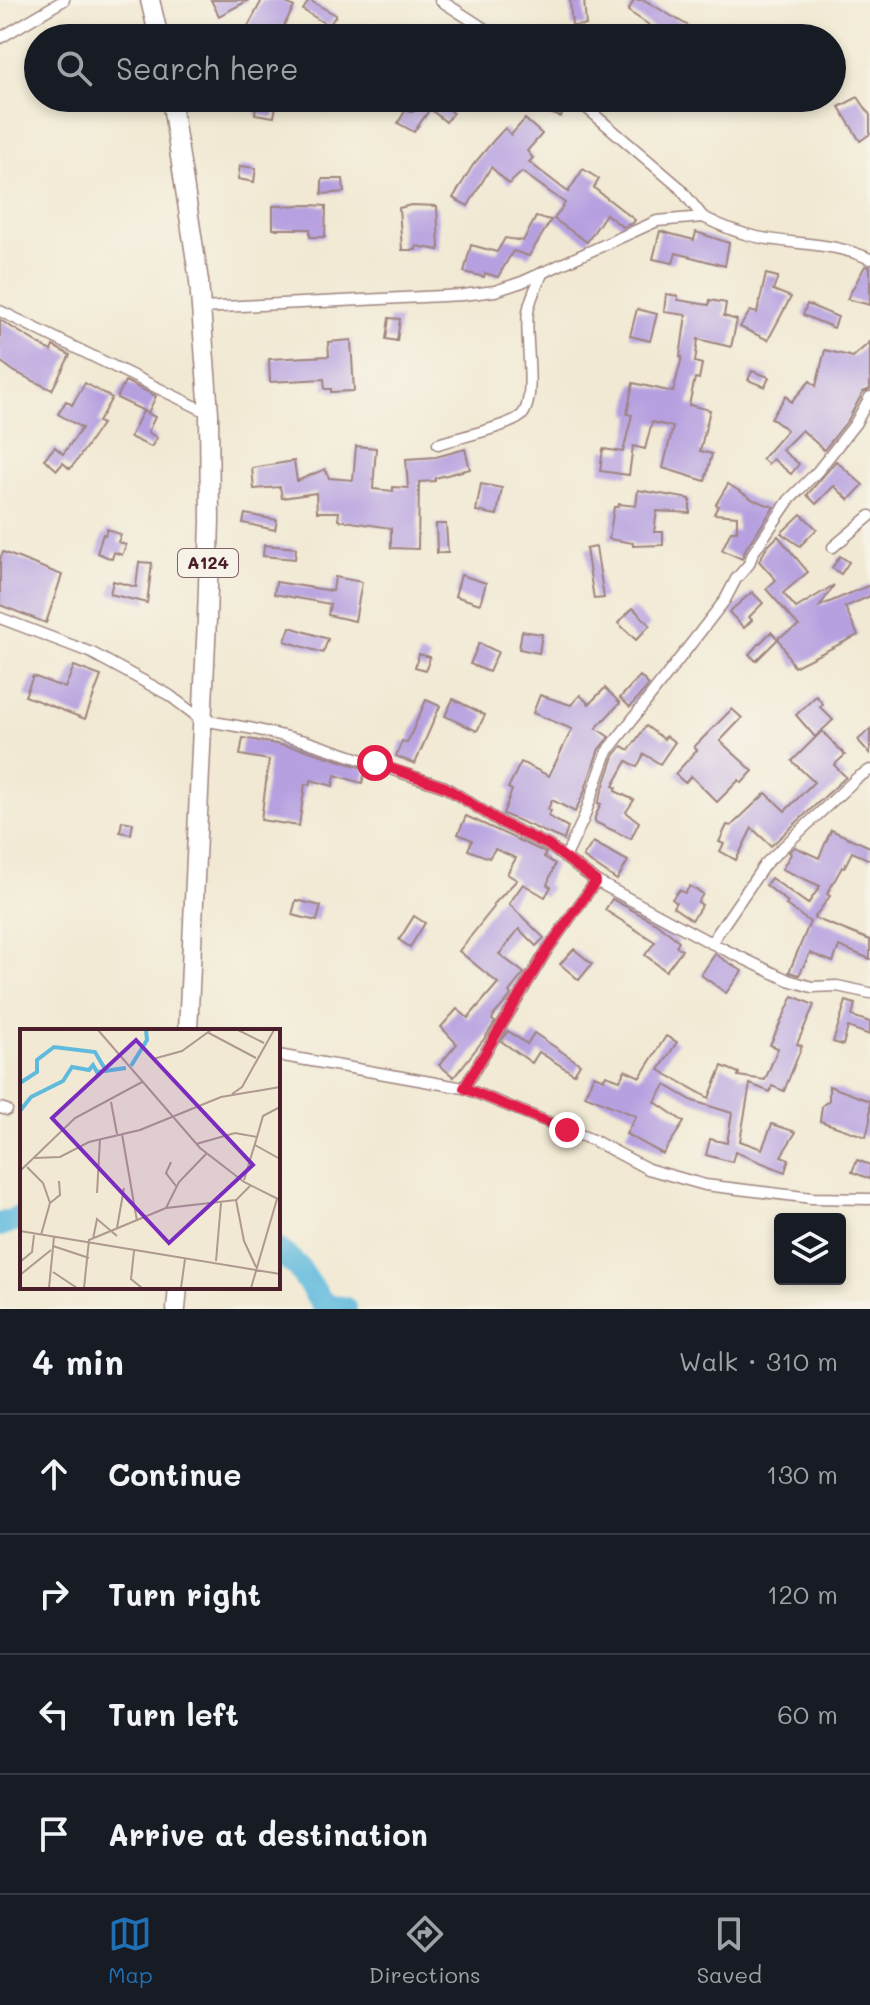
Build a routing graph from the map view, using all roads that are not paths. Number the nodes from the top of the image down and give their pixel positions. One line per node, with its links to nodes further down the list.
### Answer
1 (64, 0): 6 (street)
2 (150, 0): 4 (highway)
3 (440, 0): 5 (street)
4 (156, 24)
5 (477, 24)
6 (0, 38)
7 (174, 112): 12 (highway, A124)
8 (591, 112): 9 (street)
9 (703, 217): 10 (street); 11 (street)
10 (870, 259)
11 (543, 272): 12 (street); 16 (street)
12 (202, 308): 15 (highway, A124)
13 (0, 311): 15 (street)
14 (870, 397): 22 (street)
15 (209, 413): 20 (highway, A124)
16 (438, 444)
17 (870, 516): 18 (street)
18 (833, 547)
19 (0, 618): 20 (street)
20 (202, 720): 22 (street); 26 (highway, A124)
21 (870, 770): 24 (street)
22 (565, 858): 23 (street)
23 (596, 881): 24 (street); 28 (street)
24 (711, 943): 25 (street)
25 (870, 993)
26 (188, 1029)
27 (280, 1055): 28 (street)
28 (464, 1088): 29 (street)
29 (870, 1199)
30 (178, 1289): 31 (highway)
31 (176, 1309)

